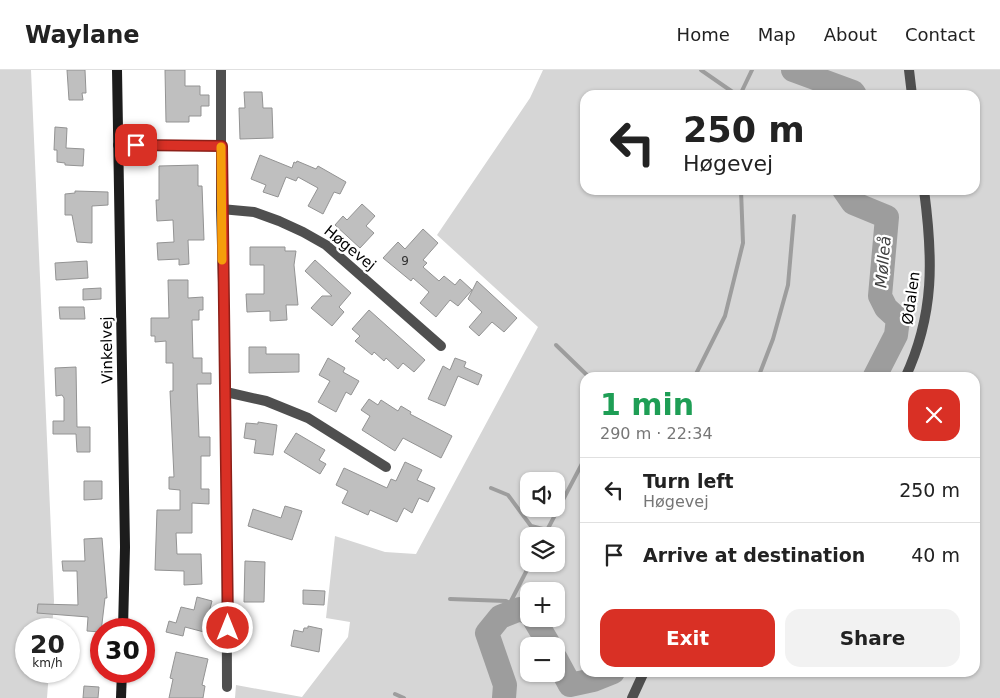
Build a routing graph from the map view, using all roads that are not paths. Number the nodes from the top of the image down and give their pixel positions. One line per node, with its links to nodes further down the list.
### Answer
1 (117, 70): 5 (street, Vinkelvej)
2 (221, 70): 6 (street)
3 (909, 70): 4 (street)
4 (911, 90)
5 (118, 145): 6 (street); 13 (street, Vinkelvej)
6 (222, 146): 8 (street)
7 (925, 195): 10 (street, Ødalen)
8 (221, 209): 9 (street, Høgevej); 11 (street)
9 (441, 346)
10 (908, 372)
11 (226, 392): 12 (street); 16 (street)
12 (386, 467)
13 (123, 618)
14 (642, 677): 18 (street)
15 (121, 683): 17 (street)
16 (227, 687)
17 (120, 698)
18 (632, 698)

